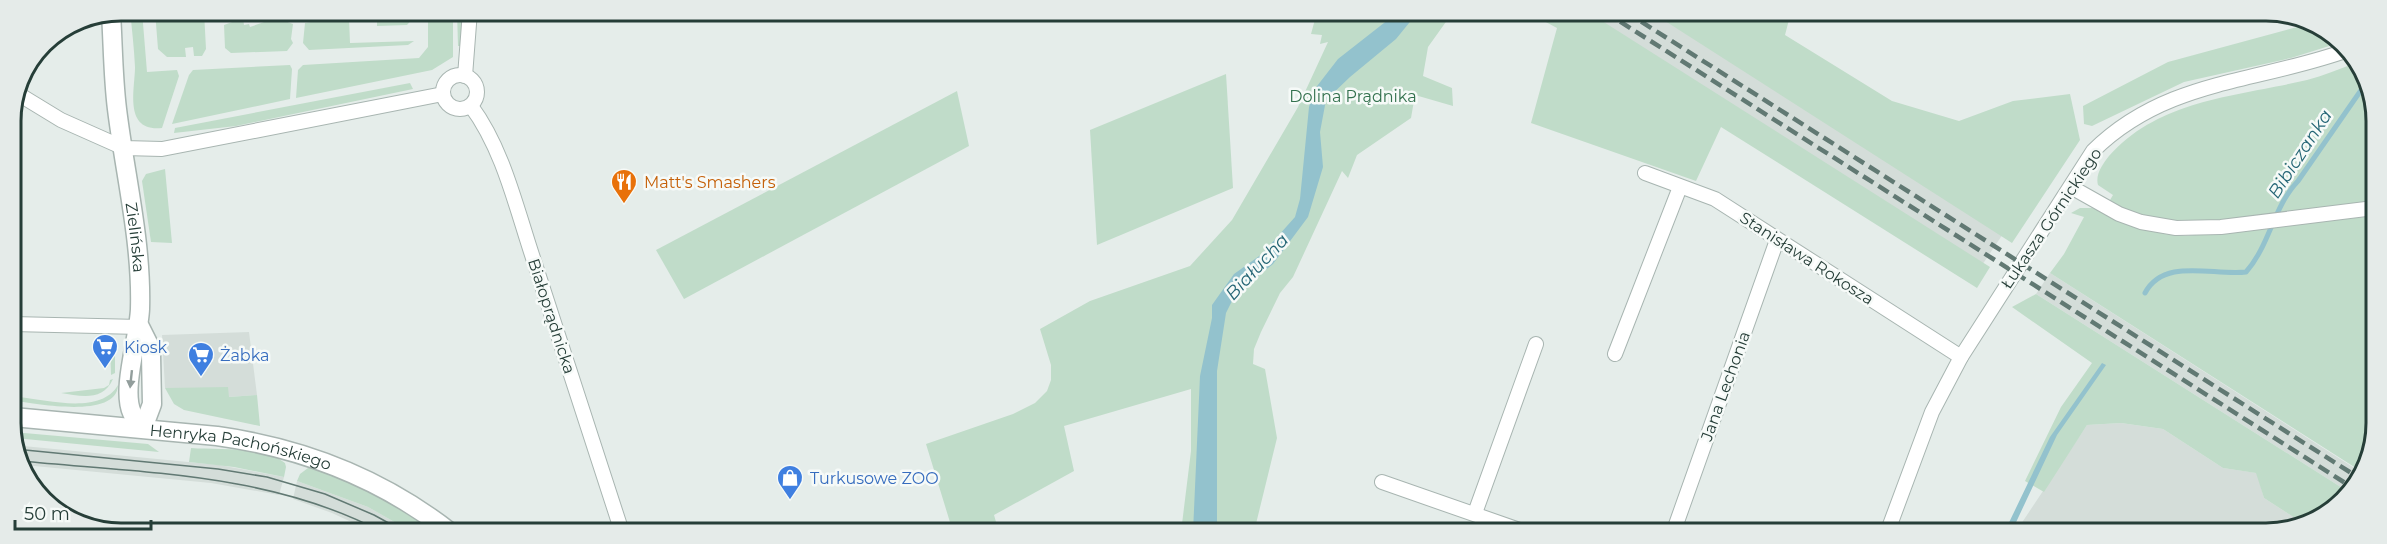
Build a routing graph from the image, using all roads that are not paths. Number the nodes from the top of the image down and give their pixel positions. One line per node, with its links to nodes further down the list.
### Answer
1 (470, 21): 4 (street)
2 (112, 22): 8 (street, Zielińska)
3 (2339, 53): 11 (street, Łukasza Górnickiego)
4 (465, 75): 5 (street); 7 (street)
5 (443, 94): 7 (street); 8 (street)
6 (24, 97): 8 (street)
7 (471, 106): 24 (street, Białoprądnicka)
8 (124, 148): 15 (street, Zielińska)
9 (1645, 173): 10 (street, Stanisława Rokosza)
10 (1680, 187): 13 (street, Stanisława Rokosza); 17 (street)
11 (2071, 187): 12 (street); 18 (street, Łukasza Górnickiego)
12 (2366, 209)
13 (1777, 240): 18 (street, Stanisława Rokosza); 26 (street, Jana Lechonia)
14 (21, 324): 15 (street)
15 (140, 327): 20 (street, Zielińska)
16 (1536, 344): 22 (street)
17 (1616, 354)
18 (1961, 357): 27 (street, Łukasza Górnickiego)
19 (21, 418): 20 (street, Henryka Pachońskiego)
20 (142, 428): 23 (street, Henryka Pachońskiego)
21 (1382, 482): 22 (street)
22 (1475, 513): 25 (street)
23 (438, 523)
24 (619, 523)
25 (1502, 523)
26 (1677, 523)
27 (1891, 523)

